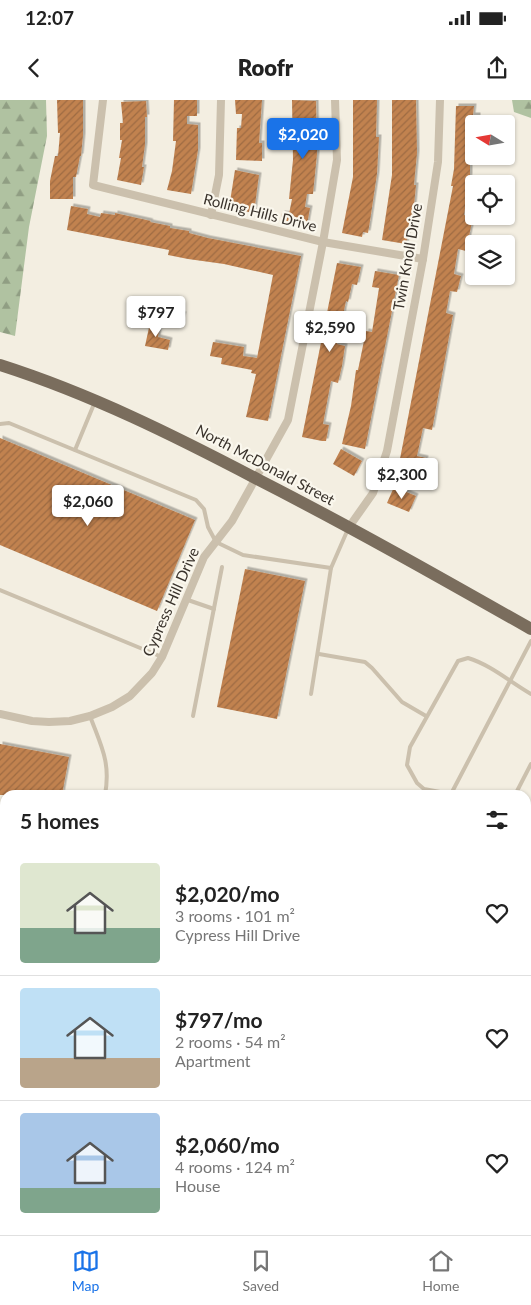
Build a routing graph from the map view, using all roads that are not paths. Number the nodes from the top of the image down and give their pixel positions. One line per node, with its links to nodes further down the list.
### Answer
1 (103, 100): 5 (street, Rolling Hills Drive)
2 (221, 100): 5 (street)
3 (335, 100): 6 (street, Cypress Hill Drive)
4 (440, 100): 7 (street, Twin Knoll Drive)
5 (211, 215): 6 (street, Rolling Hills Drive)
6 (323, 242): 7 (street, Rolling Hills Drive); 12 (street, Cypress Hill Drive)
7 (423, 259): 13 (street, Twin Knoll Drive)
8 (0, 365): 9 (main road, North McDonald Street)
9 (95, 400): 11 (lane); 12 (main road, North McDonald Street)
10 (0, 424): 11 (lane)
11 (75, 450): 14 (lane)
12 (256, 478): 13 (main road, North McDonald Street); 14 (street, Cypress Hill Drive)
13 (349, 527): 16 (lane); 20 (main road, North McDonald Street)
14 (216, 542): 16 (lane); 18 (street, Cypress Hill Drive)
15 (222, 567): 19 (lane)
16 (331, 568): 22 (lane)
17 (0, 590): 23 (lane)
18 (185, 598): 19 (lane); 23 (street, Cypress Hill Drive)
19 (214, 609): 29 (lane)
20 (531, 628)
21 (531, 641): 24 (lane)
22 (319, 654): 25 (lane); 30 (lane)
23 (162, 658): 28 (street, Cypress Hill Drive)
24 (510, 682): 26 (lane); 30 (lane); 34 (lane)
25 (311, 694)
26 (531, 694)
27 (0, 714): 28 (street, Cypress Hill Drive)
28 (90, 716): 32 (lane)
29 (193, 716)
30 (426, 716): 33 (lane)
31 (531, 764): 35 (lane)
32 (106, 790)
33 (429, 790)
34 (456, 790)
35 (518, 790)

